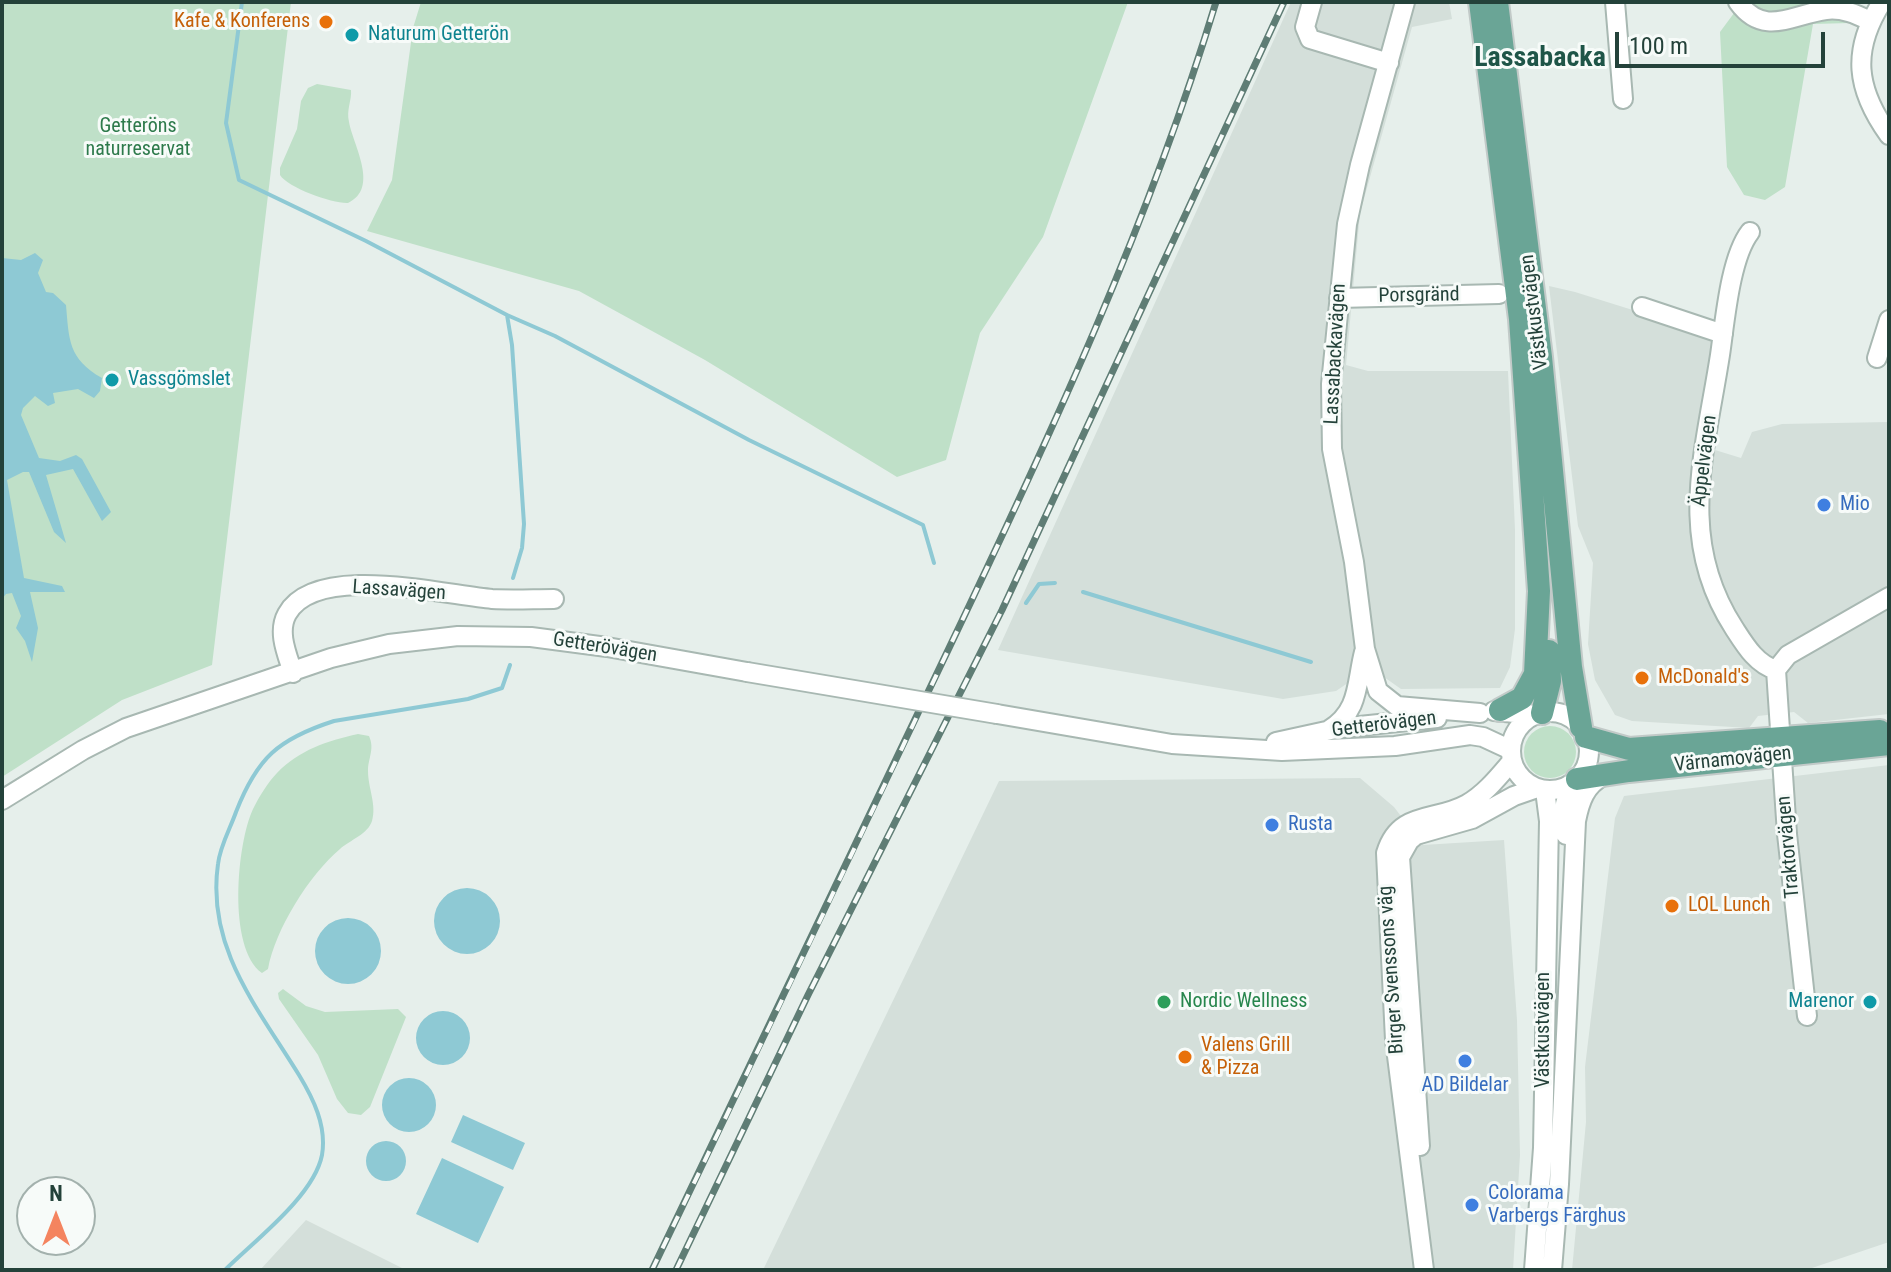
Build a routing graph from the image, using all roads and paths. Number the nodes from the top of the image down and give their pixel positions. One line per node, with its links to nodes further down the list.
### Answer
1 (1312, 2): 9 (street)
2 (1405, 2): 9 (street, Lassabackavägen)
3 (1480, 2): 19 (main road, Västkustvägen)
4 (1497, 2): 25 (main road, Västkustvägen)
5 (1615, 2): 10 (street)
6 (1738, 2): 8 (street)
7 (1882, 2): 8 (street)
8 (1870, 21): 11 (street)
9 (1389, 63): 14 (street, Lassabackavägen)
10 (1623, 99)
11 (1889, 135)
12 (1750, 232): 17 (street, Äppelvägen)
13 (1499, 294): 14 (street, Porsgränd)
14 (1339, 298): 22 (street, Lassabackavägen)
15 (1642, 307): 17 (street)
16 (1889, 320): 18 (street)
17 (1723, 334): 23 (street, Äppelvägen)
18 (1877, 358)
19 (1539, 591): 28 (main road, Västkustvägen); 29 (main road, Västkustvägen)
20 (1889, 597): 23 (street)
21 (554, 599): 24 (street, Lassavägen)
22 (1365, 649): 26 (street); 27 (street)
23 (1776, 670): 36 (street, Traktorvägen)
24 (293, 673): 37 (street, Getterövägen, bridge); 42 (street, Getterövägen)
25 (1573, 682): 32 (main road); 34 (main road, Värnamovägen)
26 (1378, 691): 28 (street); 33 (street)
27 (1358, 693): 31 (street); 33 (street)
28 (1490, 712): 29 (street, Getterövägen); 33 (street, Getterövägen)
29 (1539, 714): 32 (street); 38 (street)
30 (1889, 730): 36 (main road, Värnamovägen)
31 (1326, 731): 33 (street, Getterövägen); 37 (street, Getterövägen)
32 (1583, 732): 34 (main road, Värnamovägen); 40 (street)
33 (1374, 736): 37 (street, Getterövägen); 38 (street, Getterövägen)
34 (1711, 743): 36 (main road, Värnamovägen)
35 (1889, 744): 36 (main road, Värnamovägen)
36 (1781, 746): 39 (main road, Värnamovägen); 44 (street, Traktorvägen)
37 (1234, 748)
38 (1512, 756): 41 (street); 45 (street, Birger Svenssons väg)
39 (1603, 776): 40 (main road, Värnamovägen); 43 (street, Västkustvägen)
40 (1574, 782): 41 (street); 43 (street, Västkustvägen)
41 (1541, 789): 45 (street, Birger Svenssons väg); 47 (street, Västkustvägen)
42 (2, 800)
43 (1571, 918): 48 (street, Västkustvägen)
44 (1807, 1016)
45 (1422, 1249): 46 (street, Birger Svenssons väg)
46 (1424, 1270)
47 (1534, 1270)
48 (1552, 1270)

